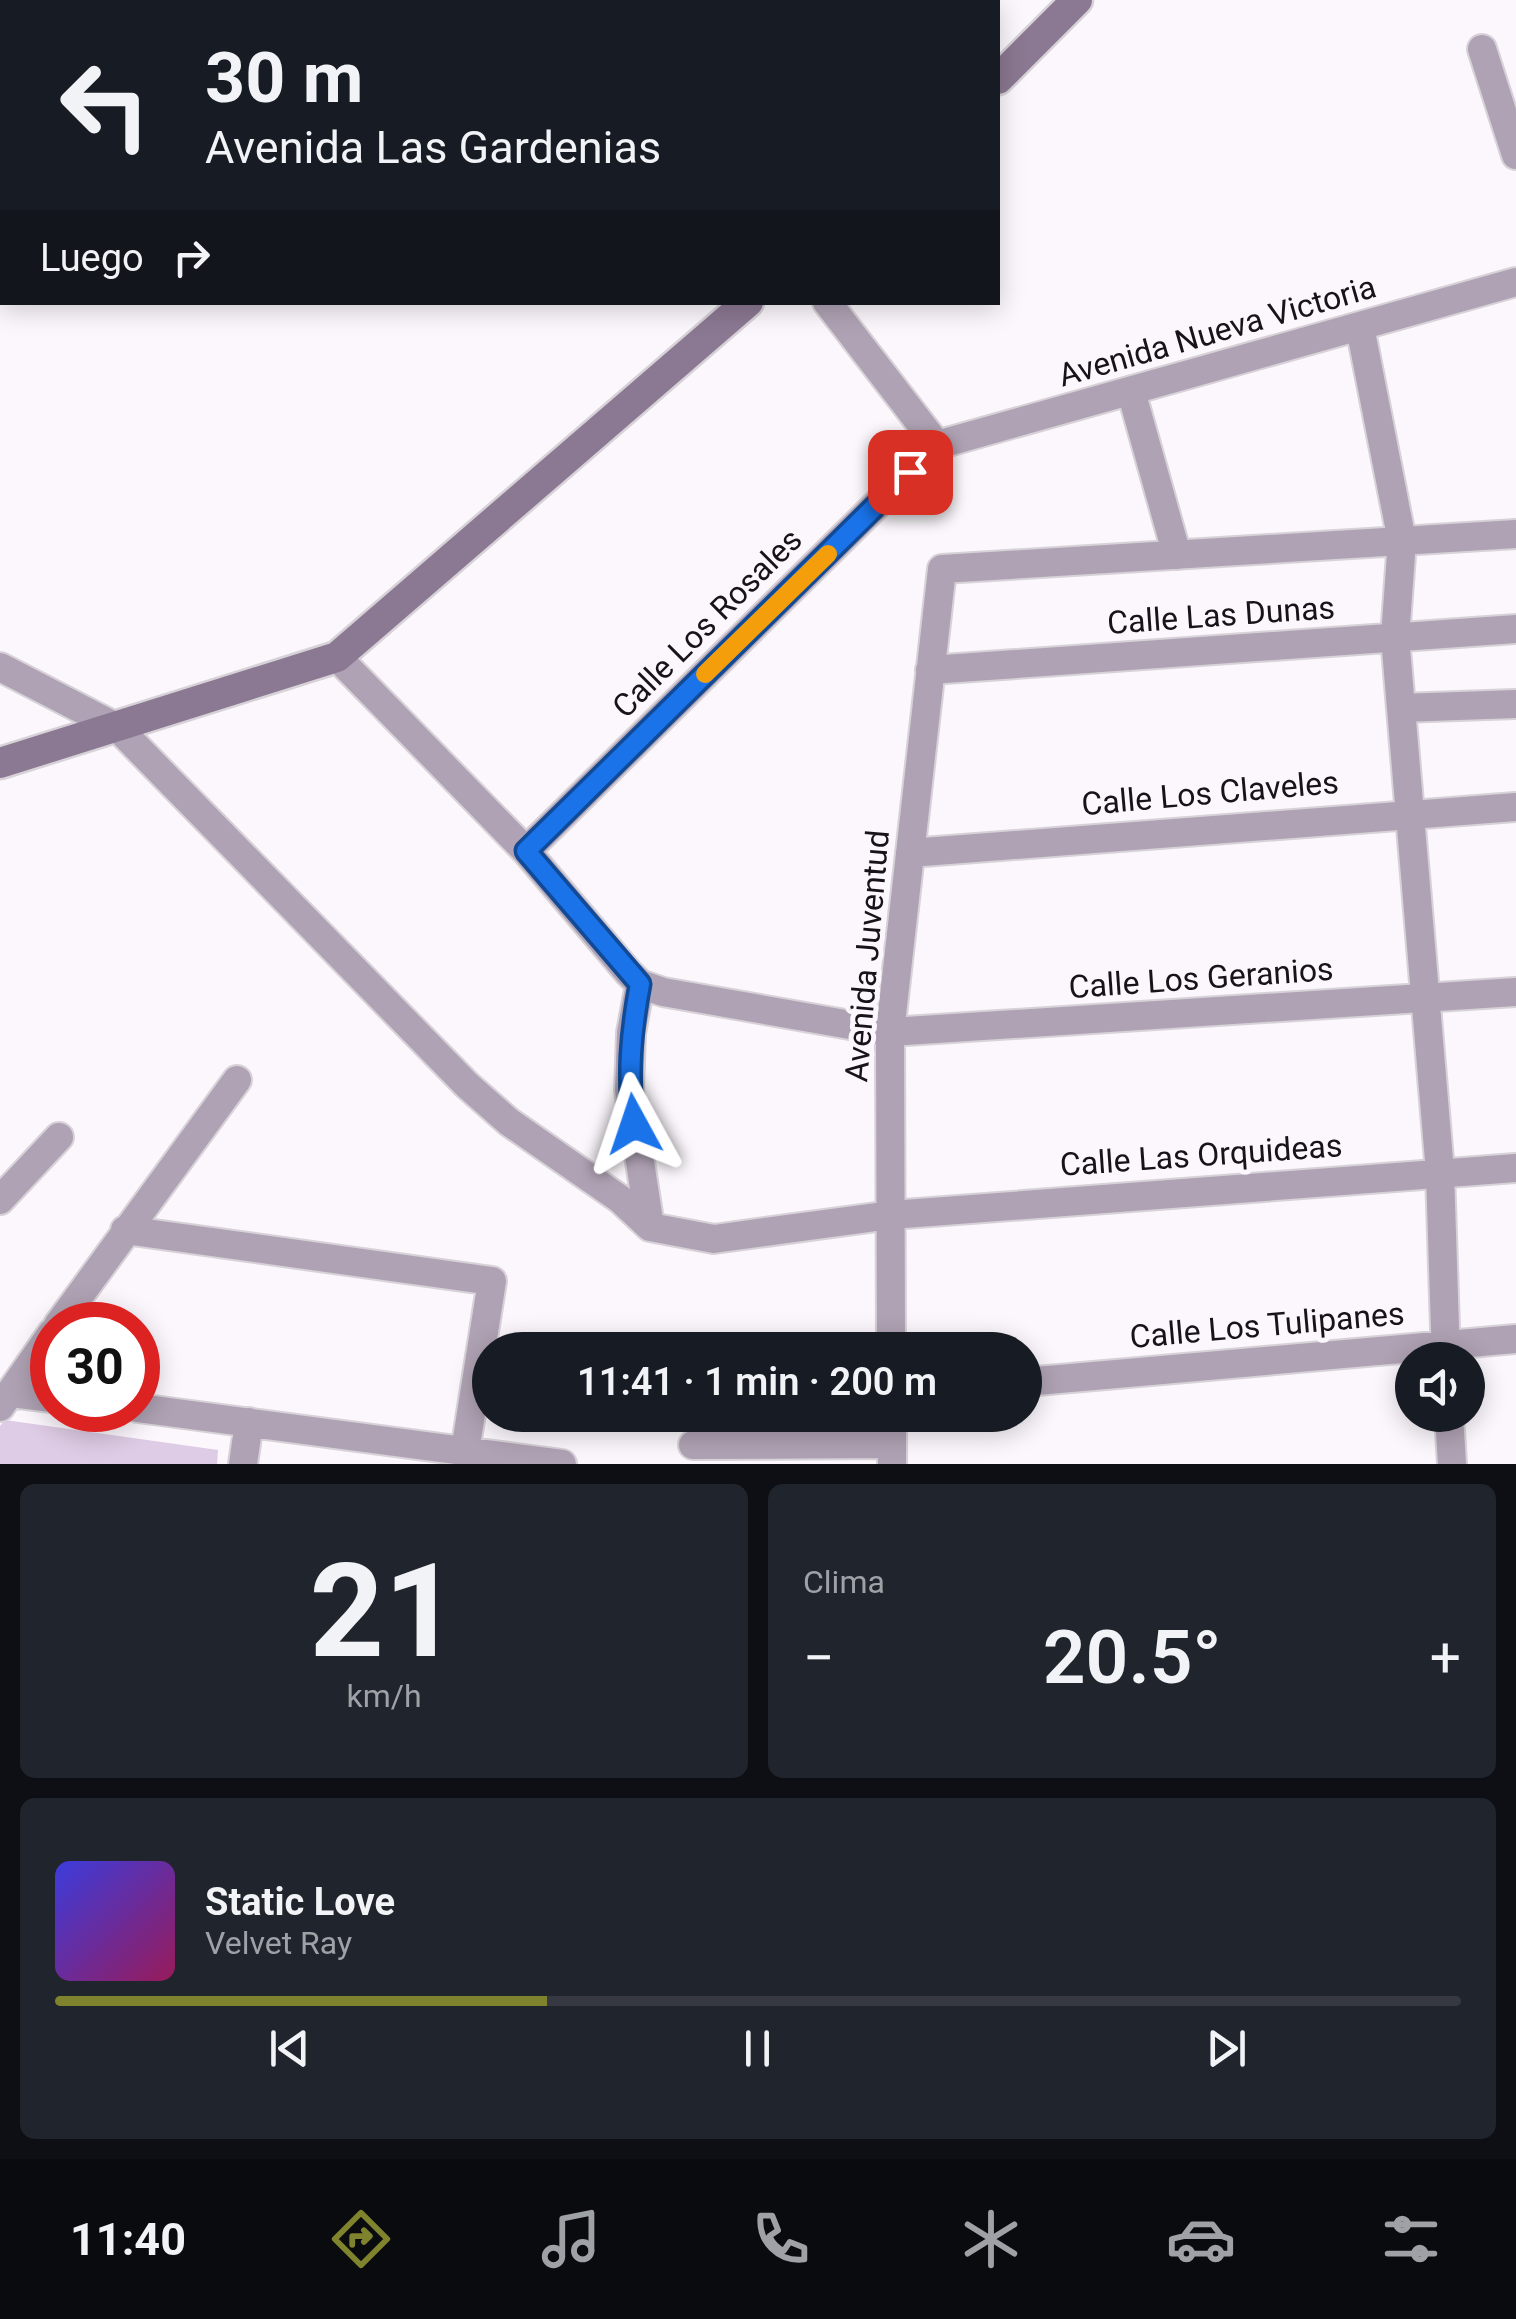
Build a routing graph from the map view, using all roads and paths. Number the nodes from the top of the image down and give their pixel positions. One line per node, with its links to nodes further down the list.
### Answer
1 (1078, 0): 3 (street)
2 (1482, 49): 4 (street)
3 (1000, 76)
4 (1516, 155)
5 (1516, 282): 8 (street, Avenida Nueva Victoria)
6 (745, 305): 16 (street)
7 (829, 305): 10 (street)
8 (1360, 327): 9 (street, Avenida Nueva Victoria); 12 (street)
9 (1130, 392): 10 (street, Avenida Nueva Victoria); 13 (street)
10 (938, 446): 25 (street, Calle Los Rosales)
11 (1516, 534): 12 (street)
12 (1402, 542): 13 (street); 15 (street)
13 (1177, 555): 18 (street, Avenida Juventud)
14 (1516, 629): 15 (street, Calle Las Dunas)
15 (1394, 638): 18 (street, Calle Las Dunas); 20 (street)
16 (337, 657): 21 (street); 25 (street)
17 (0, 667): 21 (street)
18 (930, 670): 26 (street, Avenida Juventud)
19 (1516, 704): 20 (street)
20 (1400, 708): 24 (street)
21 (118, 728): 22 (street); 37 (street)
22 (0, 762)
23 (1516, 807): 24 (street, Calle Los Claveles)
24 (1409, 812): 26 (street, Calle Los Claveles); 29 (street)
25 (526, 851): 27 (street)
26 (910, 853): 30 (street, Avenida Juventud)
27 (640, 984): 30 (street, Calle Los Geranios); 37 (street)
28 (1516, 992): 29 (street, Calle Los Geranios)
29 (1425, 999): 30 (street, Calle Los Geranios); 34 (street)
30 (890, 1032): 36 (street, Avenida Juventud)
31 (237, 1080): 38 (street)
32 (59, 1137): 35 (street)
33 (1516, 1168): 34 (street, Calle Las Orquideas)
34 (1440, 1172): 36 (street, Calle Las Orquideas); 42 (street)
35 (0, 1200)
36 (891, 1215): 37 (street, Calle Las Orquideas); 40 (street, Avenida Juventud)
37 (650, 1227)
38 (125, 1230): 39 (street); 54 (street)
39 (74, 1302)
40 (891, 1332)
41 (1516, 1339): 43 (street, Calle Los Tulipanes)
42 (1446, 1342)
43 (1485, 1345)
44 (1395, 1356): 46 (street, Calle Los Tulipanes)
45 (30, 1364): 48 (street)
46 (1042, 1381)
47 (30, 1399): 48 (street)
48 (5, 1400)
49 (160, 1411): 50 (street)
50 (250, 1422): 54 (street); 55 (street)
51 (1450, 1432): 57 (street)
52 (693, 1445): 53 (street)
53 (892, 1454)
54 (464, 1458): 56 (street)
55 (242, 1464)
56 (562, 1464)
57 (1452, 1464)

